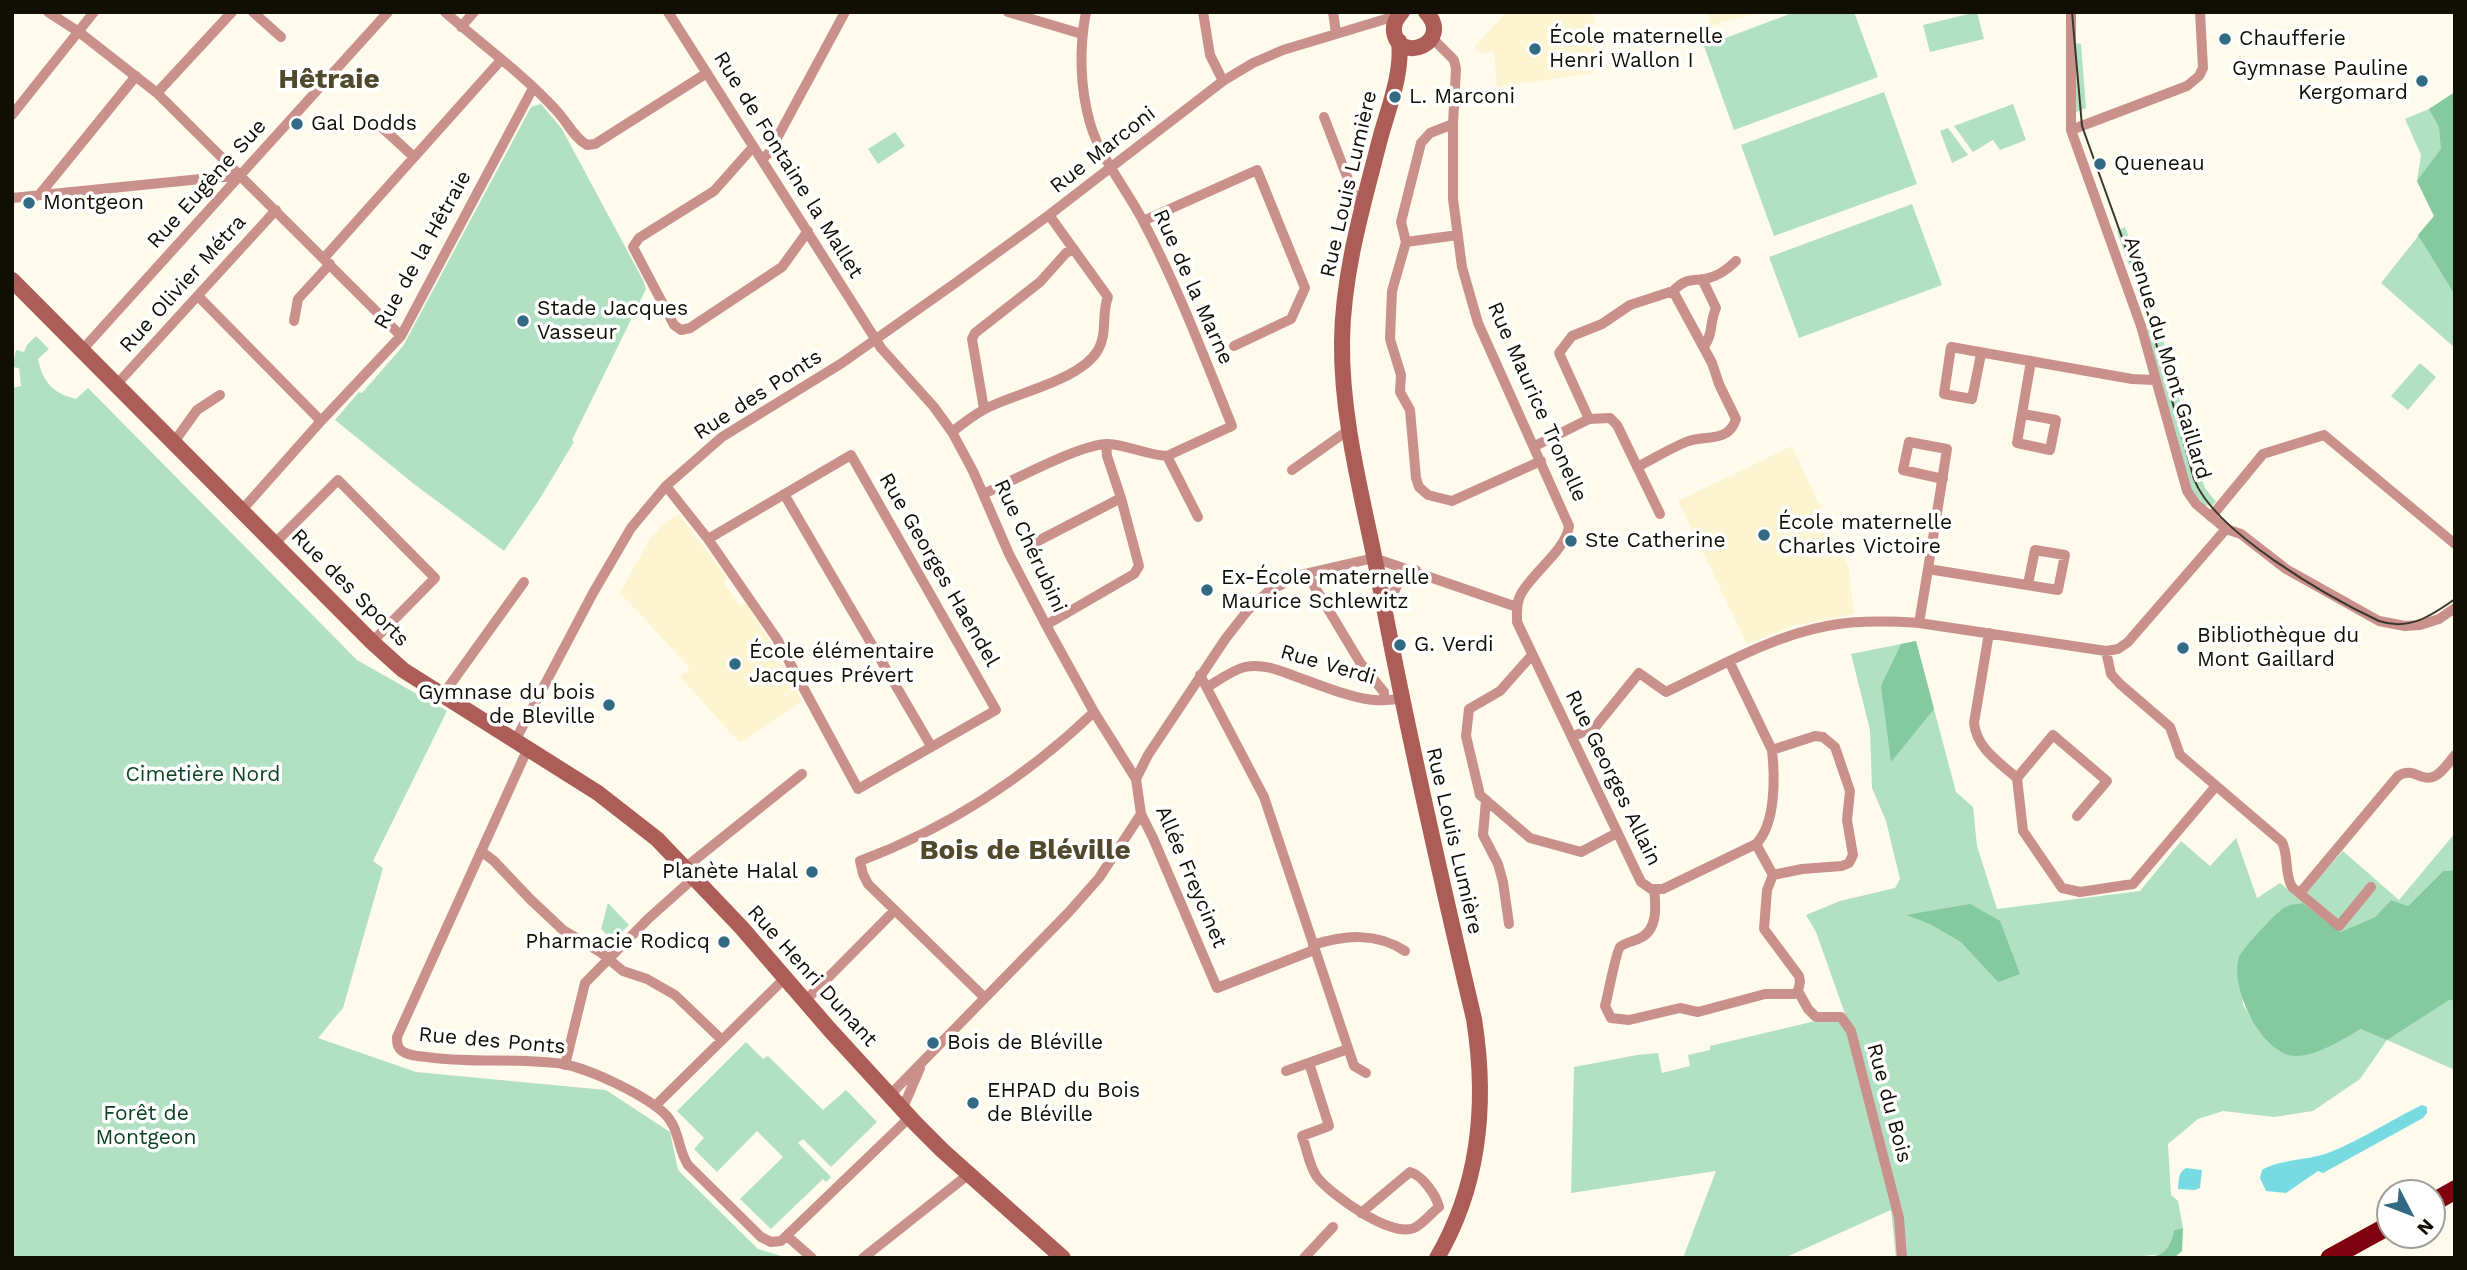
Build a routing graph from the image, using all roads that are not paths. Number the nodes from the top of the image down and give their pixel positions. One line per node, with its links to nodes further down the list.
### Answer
1 (48, 12): 20 (street)
2 (94, 12): 20 (street)
3 (232, 12): 33 (street)
4 (253, 12): 24 (street)
5 (388, 12): 43 (street, Rue Eugène Sue)
6 (444, 12): 19 (street)
7 (474, 12): 19 (street)
8 (668, 12): 28 (street, Rue de Fontaine la Mallet)
9 (845, 12): 41 (street)
10 (1008, 12): 22 (street)
11 (1086, 12): 22 (street, Rue de la Marne)
12 (1203, 12): 31 (street)
13 (1333, 12): 21 (street)
14 (1426, 12): 25 (street)
15 (2071, 12): 38 (street, Avenue du Mont Gaillard)
16 (2200, 12): 38 (street)
17 (1401, 14): 18 (street, Rue Marconi); 23 (street, Rue Louis Lumière)
18 (1370, 25): 21 (street, Rue Marconi); 23 (street, Rue Marconi)
19 (461, 27): 27 (street)
20 (79, 32): 30 (street); 34 (street)
21 (1336, 33): 31 (street, Rue Marconi)
22 (1082, 34): 42 (street, Rue de la Marne)
23 (1396, 36): 26 (street); 29 (street, Rue Louis Lumière)
24 (281, 37)
25 (1432, 38): 26 (street); 37 (street, Rue Maurice Tronelle)
26 (1415, 48): 29 (street, Rue Louis Lumière)
27 (500, 60): 32 (street); 40 (street)
28 (707, 73): 32 (street); 39 (street, Rue de Fontaine la Mallet)
29 (1397, 74): 47 (street, Rue Louis Lumière)
30 (136, 76): 33 (street); 44 (street)
31 (1223, 81): 42 (street, Rue Marconi)
32 (533, 88): 61 (street, Rue de la Hêtraie)
33 (157, 93): 43 (street)
34 (12, 115)
35 (1324, 117): 47 (street)
36 (377, 123): 40 (street)
37 (1453, 124): 51 (street, Rue Maurice Tronelle); 52 (street)
38 (2071, 130): 68 (street, Avenue du Mont Gaillard)
39 (753, 147): 41 (street, Rue de Fontaine la Mallet); 50 (street)
40 (414, 157): 54 (street)
41 (762, 159): 50 (street, Rue de Fontaine la Mallet)
42 (1112, 167): 48 (street, Rue Marconi); 49 (street, Rue de la Marne)
43 (241, 175): 44 (street); 46 (street); 65 (street, Rue Eugène Sue)
44 (40, 194): 45 (street)
45 (12, 198)
46 (276, 210): 54 (street); 59 (street, Rue Olivier Métra)
47 (1361, 213): 75 (street, Rue Louis Lumière)
48 (1049, 215): 53 (street); 62 (street, Rue Marconi)
49 (1143, 220): 63 (street); 80 (street, Rue de la Marne)
50 (808, 231): 62 (street, Rue de Fontaine la Mallet)
51 (1458, 235): 52 (street); 79 (street, Rue Maurice Tronelle)
52 (1406, 242): 81 (street)
53 (1074, 249): 71 (street); 71 (street)
54 (327, 261): 60 (street); 61 (street)
55 (1736, 261): 56 (street)
56 (1702, 279): 58 (street); 64 (street)
57 (12, 280): 65 (street, Rue des Sports)
58 (1673, 291): 64 (street); 73 (street)
59 (198, 296): 69 (street, Rue Olivier Métra); 74 (street)
60 (294, 321)
61 (401, 336): 74 (street, Rue de la Hêtraie)
62 (876, 339): 76 (street, Rue Chérubini); 85 (street, Rue des Ponts)
63 (1234, 346)
64 (1704, 347): 82 (street)
65 (83, 349): 69 (street, Rue des Sports)
66 (1981, 354): 66 (street); 67 (street)
67 (2031, 361): 68 (street); 72 (street)
68 (2155, 380): 92 (street, Avenue du Mont Gaillard)
69 (117, 384): 77 (street, Rue des Sports)
70 (220, 395): 77 (street)
71 (984, 409): 76 (street)
72 (2023, 414)
73 (1589, 419): 79 (street); 82 (street)
74 (321, 421): 89 (street, Rue de la Hêtraie)
75 (1350, 429): 83 (street); 98 (street, Rue Louis Lumière)
76 (952, 432): 87 (street, Rue Chérubini)
77 (174, 442): 89 (street, Rue des Sports)
78 (1106, 444): 80 (street); 87 (street); 88 (street)
79 (1535, 446): 81 (street, Rue Maurice Tronelle)
80 (1167, 456): 91 (street)
81 (1541, 461): 104 (street, Rue Maurice Tronelle)
82 (1637, 467): 90 (street)
83 (1292, 470)
84 (1942, 479): 84 (street); 99 (street)
85 (666, 486): 94 (street); 121 (street, Rue des Ponts)
86 (785, 494): 94 (street, Rue Georges Haendel); 122 (street); 122 (street, Rue Georges Haendel)
87 (983, 494): 108 (street, Rue Chérubini)
88 (1121, 498): 95 (street); 108 (street)
89 (242, 510): 96 (street, Rue des Sports)
90 (1660, 514)
91 (1198, 517)
92 (2211, 517): 93 (street, Avenue du Mont Gaillard); 97 (street)
93 (2226, 529): 105 (street, Avenue du Mont Gaillard); 111 (street)
94 (708, 539): 122 (street, Rue Georges Haendel)
95 (1038, 541)
96 (275, 543): 110 (street, Rue des Sports); 110 (street)
97 (2455, 544)
98 (1374, 558): 100 (street); 106 (street, Rue Louis Lumière); 114 (street)
99 (1928, 569): 103 (street); 107 (street)
100 (1416, 570): 104 (street); 106 (street)
101 (1310, 579): 118 (street)
102 (524, 582): 116 (street)
103 (2028, 584): 103 (street)
104 (1517, 607): 112 (street, Rue Georges Allain)
105 (2455, 608)
106 (1386, 623): 117 (street, Rue Louis Lumière)
107 (1919, 623): 109 (street); 113 (street)
108 (1046, 625): 119 (street, Rue Chérubini)
109 (1989, 633): 111 (street); 126 (street)
110 (372, 642): 116 (street, Rue des Sports)
111 (2106, 651): 128 (street)
112 (1532, 655): 120 (street, Rue Georges Allain); 129 (street)
113 (1729, 661): 120 (street); 123 (street)
114 (1200, 675): 115 (street); 127 (street)
115 (1207, 687): 118 (street, Rue Verdi); 142 (street)
116 (442, 696): 121 (street, Rue des Sports)
117 (1402, 698): 118 (street, Rue Verdi); 169 (street, Rue Louis Lumière)
118 (1384, 700)
119 (1094, 712): 127 (street, Rue Chérubini); 140 (street)
120 (1572, 737): 132 (street, Rue Georges Allain)
121 (522, 744): 134 (street, Rue des Ponts); 135 (street, Rue Henri Dunant)
122 (931, 746)
123 (1772, 750): 133 (street); 136 (street)
124 (2455, 755): 139 (street)
125 (802, 774): 135 (street)
126 (2017, 778): 128 (street); 131 (street)
127 (1136, 779): 130 (street, Allée Freycinet)
128 (2216, 786): 139 (street)
129 (1486, 800): 132 (street); 141 (street)
130 (1141, 814): 142 (street, Allée Freycinet); 147 (street)
131 (2077, 816)
132 (1617, 832): 138 (street, Rue Georges Allain)
133 (1756, 844): 136 (street); 138 (street, Rue Georges Allain)
134 (481, 851): 144 (street); 153 (street, Rue des Ponts)
135 (690, 872): 144 (street); 145 (street, Rue Henri Dunant)
136 (1773, 875): 146 (street)
137 (2371, 887): 139 (street)
138 (1654, 889): 146 (street)
139 (2300, 893)
140 (895, 910): 147 (street); 148 (street)
141 (1509, 923)
142 (1314, 947): 143 (street); 150 (street)
143 (1405, 951)
144 (608, 960): 149 (street); 153 (street)
145 (785, 978): 148 (street, Rue Henri Dunant); 149 (street)
146 (1798, 991): 170 (street, Rue du Bois)
147 (985, 998): 151 (street)
148 (805, 1001): 156 (street, Rue Henri Dunant)
149 (722, 1040): 157 (street)
150 (1348, 1049): 152 (street); 155 (street)
151 (922, 1062): 156 (street); 158 (street)
152 (1308, 1063): 154 (street); 160 (street)
153 (565, 1065): 157 (street, Rue des Ponts)
154 (1286, 1070)
155 (1366, 1073)
156 (890, 1094): 158 (street, Rue Henri Dunant)
157 (655, 1106): 163 (street, Rue des Ponts)
158 (905, 1112): 159 (street, Rue Henri Dunant); 163 (street)
159 (969, 1174): 166 (street); 167 (street, Rue Henri Dunant)
160 (1361, 1213): 160 (street)
161 (1333, 1227): 168 (street)
162 (2376, 1233): 171 (highway)
163 (787, 1236): 165 (street)
164 (2376, 1248): 172 (highway)
165 (812, 1258)
166 (863, 1258)
167 (1063, 1258)
168 (1304, 1258)
169 (1437, 1258)
170 (1902, 1258)
171 (2330, 1258)
172 (2357, 1258)

